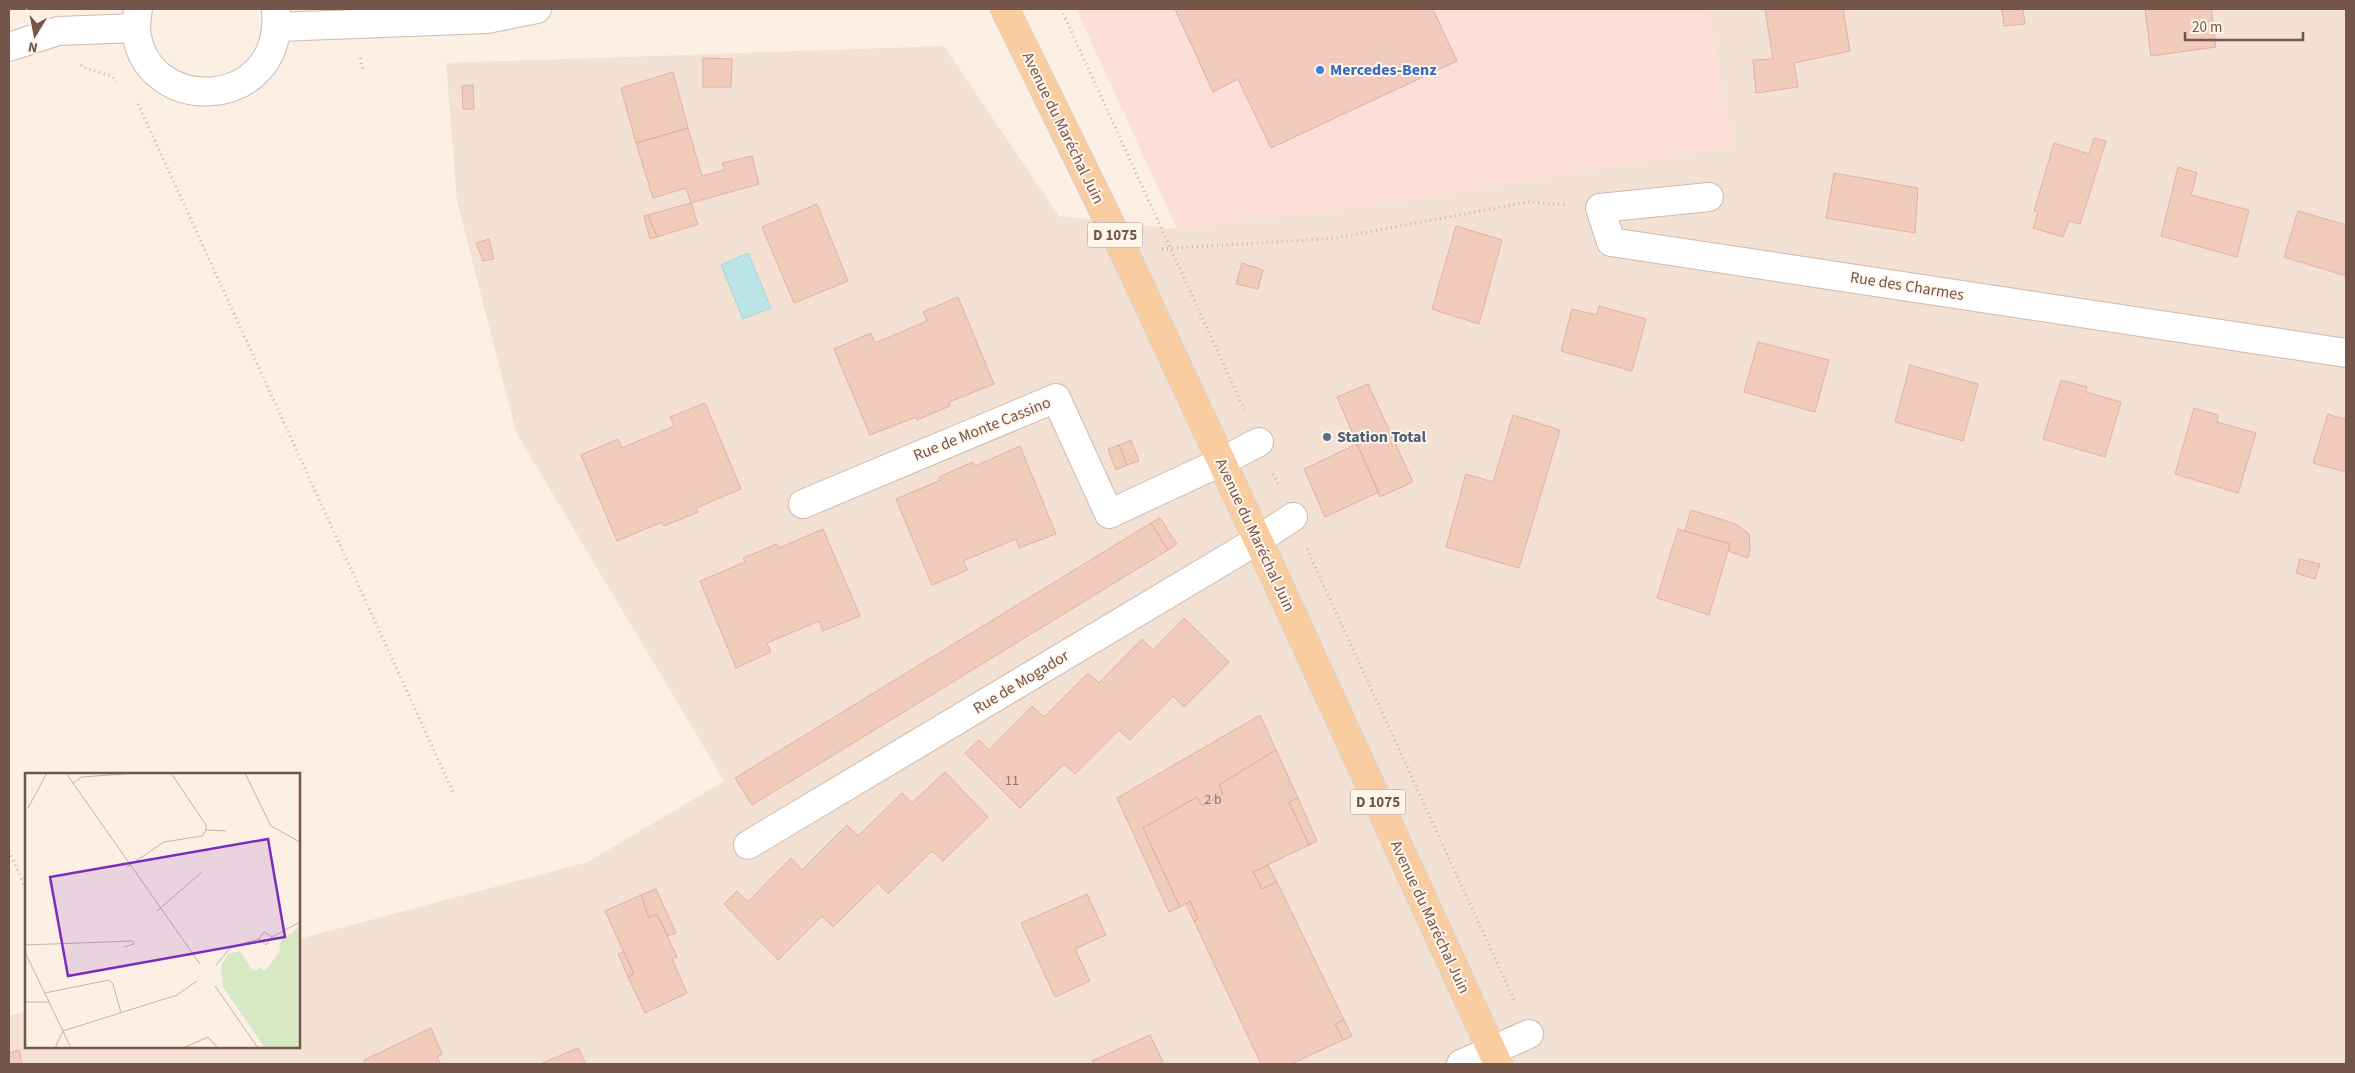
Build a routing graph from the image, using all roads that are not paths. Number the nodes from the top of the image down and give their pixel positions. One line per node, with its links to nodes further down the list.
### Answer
1 (537, 9): 4 (street)
2 (1005, 9): 9 (main road, Avenue du Maréchal Juin / D 1075)
3 (137, 18): 4 (street); 5 (street)
4 (277, 18)
5 (9, 47)
6 (1709, 197): 7 (street, Rue des Charmes)
7 (2346, 353)
8 (1259, 442): 9 (street, Rue de Monte Cassino)
9 (1221, 462): 10 (street, Rue de Monte Cassino); 12 (main road, Avenue du Maréchal Juin / D 1075)
10 (803, 504)
11 (1293, 517): 12 (street, Rue de Mogador)
12 (1258, 540): 13 (street, Rue de Mogador); 15 (main road, Avenue du Maréchal Juin / D 1075)
13 (748, 846)
14 (1529, 1034): 15 (street)
15 (1494, 1058): 16 (street)
16 (1461, 1064)

